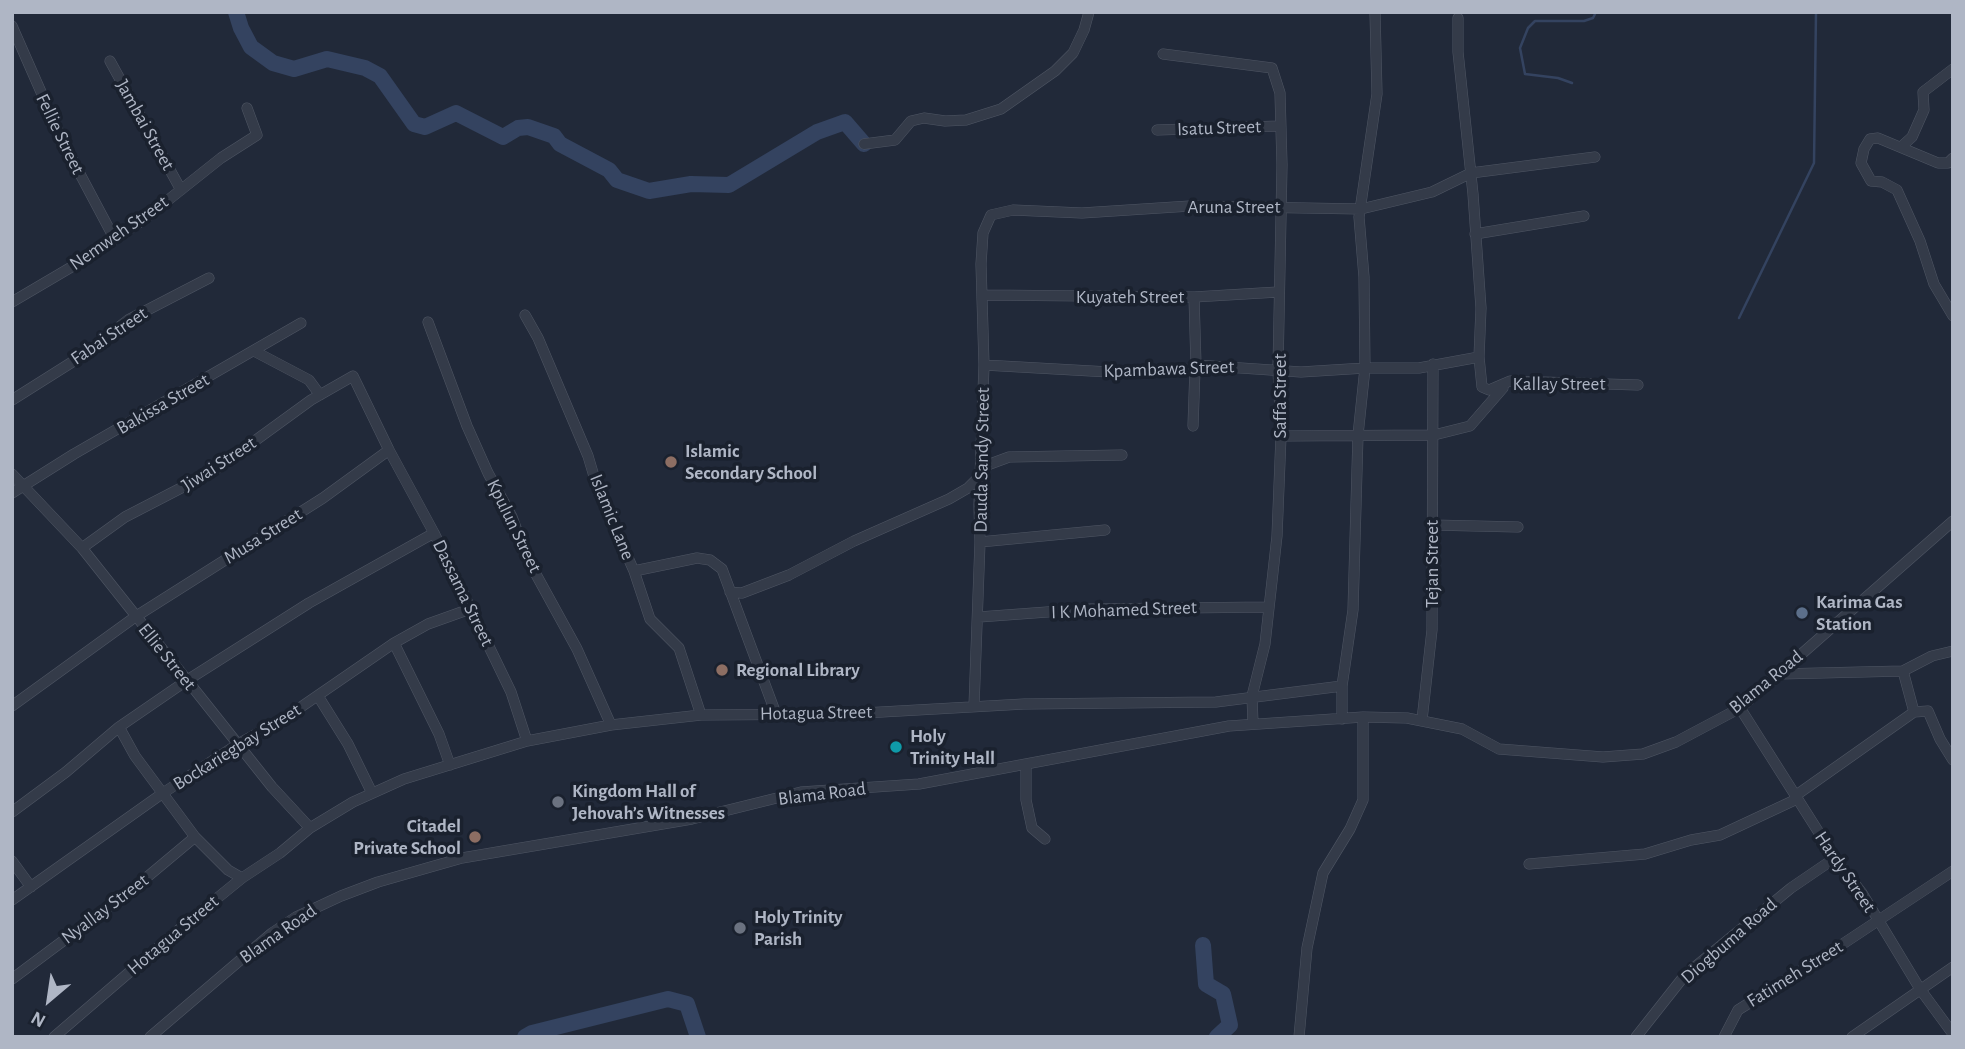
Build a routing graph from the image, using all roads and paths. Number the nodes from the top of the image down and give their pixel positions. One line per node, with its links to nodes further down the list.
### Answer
1 (1089, 12): 11 (street)
2 (1376, 12): 18 (street)
3 (1458, 18): 15 (street)
4 (12, 26): 22 (street, Fellie Street)
5 (1163, 54): 9 (street, Saffa Street)
6 (110, 61): 16 (street, Jambai Street)
7 (1953, 69): 12 (street)
8 (247, 108): 16 (street, Nemweh Street)
9 (1280, 126): 10 (street, Isatu Street); 17 (street, Saffa Street)
10 (1157, 130)
11 (864, 144)
12 (1901, 147): 14 (street); 29 (street)
13 (1595, 157): 15 (street, Aruna Street)
14 (1953, 158)
15 (1471, 173): 18 (street, Aruna Street); 21 (street)
16 (181, 190): 22 (street, Nemweh Street)
17 (1280, 207): 18 (street, Aruna Street); 19 (street, Aruna Street); 24 (street, Saffa Street)
18 (1361, 209): 37 (street)
19 (991, 215): 25 (street, Dauda Sandy Street)
20 (1584, 216): 21 (street)
21 (1475, 234): 33 (street)
22 (114, 238): 27 (street, Nemweh Street)
23 (209, 278): 43 (street, Fabai Street)
24 (1278, 292): 26 (street, Kuyateh Street); 38 (street, Saffa Street)
25 (982, 295): 26 (street, Kuyateh Street); 35 (street, Dauda Sandy Street)
26 (1194, 297): 36 (street)
27 (12, 302)
28 (525, 315): 61 (street, Islamic Lane)
29 (1953, 316)
30 (428, 322): 85 (street, Kpulun Street)
31 (301, 323): 32 (street, Bakissa Street)
32 (254, 351): 42 (street); 52 (street, Bakissa Street)
33 (1479, 357): 34 (street, Kpambawa Street); 40 (street, Kallay Street)
34 (1433, 364): 37 (street, Kpambawa Street); 46 (street, Tejan Street)
35 (984, 365): 36 (street, Kpambawa Street); 50 (street, Dauda Sandy Street)
36 (1195, 367): 38 (street, Kpambawa Street); 44 (street)
37 (1365, 368): 38 (street, Kpambawa Street); 45 (street)
38 (1278, 369): 47 (street, Saffa Street)
39 (353, 376): 42 (street, Jiwai Street); 48 (street, Dassama Street)
40 (1510, 381): 41 (street, Kallay Street); 46 (street)
41 (1638, 385)
42 (320, 395): 60 (street, Jiwai Street)
43 (12, 400)
44 (1193, 426)
45 (1358, 435): 46 (street); 47 (street); 72 (street)
46 (1434, 435): 55 (street, Tejan Street)
47 (1281, 436): 63 (street, Saffa Street)
48 (389, 450): 58 (street, Dassama Street); 65 (street, Musa Street)
49 (1122, 454): 50 (street)
50 (981, 471): 59 (street, Dauda Sandy Street); 62 (street)
51 (12, 474): 52 (street, Ellie Street)
52 (25, 485): 53 (street, Bakissa Street); 60 (street, Ellie Street)
53 (12, 493)
54 (1953, 521): 70 (street, Blama Road)
55 (1432, 525): 56 (street); 83 (street, Tejan Street)
56 (1518, 527)
57 (1105, 530): 59 (street)
58 (434, 533): 64 (street, Dassama Street); 71 (street)
59 (981, 542): 66 (street, Dauda Sandy Street)
60 (82, 548): 65 (street, Ellie Street)
61 (634, 571): 62 (street); 80 (street, Islamic Lane)
62 (730, 592): 79 (street)
63 (1269, 607): 66 (street, I K Mohamed Street); 74 (street, Saffa Street)
64 (470, 609): 67 (street, Bockariegbay Street); 87 (street, Dassama Street)
65 (135, 617): 71 (street, Ellie Street); 75 (street, Musa Street)
66 (979, 617): 76 (street, Dauda Sandy Street)
67 (394, 643): 73 (street, Bockariegbay Street); 90 (street)
68 (1953, 651): 69 (street)
69 (1903, 671): 70 (street); 78 (street)
70 (1779, 674): 77 (street, Blama Road)
71 (186, 681): 86 (street); 88 (street, Ellie Street)
72 (1342, 686): 74 (street, Hotagua Street); 82 (street)
73 (318, 696): 88 (street, Bockariegbay Street); 93 (street)
74 (1252, 696): 76 (street, Hotagua Street); 84 (street, Saffa Street)
75 (12, 706)
76 (974, 706): 79 (street, Hotagua Street)
77 (1740, 708): 83 (street, Blama Road); 94 (street, Hardy Street)
78 (1914, 712): 89 (street); 94 (street)
79 (776, 714): 80 (street, Hotagua Street)
80 (701, 715): 85 (street, Hotagua Street)
81 (1363, 717): 82 (street, Blama Road); 83 (street, Blama Road); 113 (street)
82 (1342, 719): 84 (street, Blama Road)
83 (1422, 720)
84 (1253, 724): 91 (street, Blama Road)
85 (611, 725): 87 (street, Hotagua Street)
86 (119, 727): 92 (street); 95 (street)
87 (527, 741): 90 (street, Hotagua Street)
88 (238, 744): 92 (street, Bockariegbay Street); 96 (street, Ellie Street)
89 (1953, 760)
90 (450, 765): 93 (street, Hotagua Street)
91 (1026, 765): 98 (street); 112 (street, Blama Road)
92 (163, 793): 97 (street); 104 (street, Bockariegbay Street)
93 (372, 793): 96 (street, Hotagua Street)
94 (1796, 797): 99 (street, Hardy Street); 101 (street)
95 (12, 812)
96 (310, 828): 103 (street, Hotagua Street)
97 (195, 837): 103 (street); 108 (street, Nyallay Street)
98 (1045, 839)
99 (1835, 858): 106 (street, Hardy Street); 114 (street, Diogbuma Road)
100 (12, 861): 104 (street)
101 (1529, 864)
102 (1953, 871): 106 (street, Fatimeh Street)
103 (242, 878): 111 (street, Hotagua Street)
104 (31, 887): 105 (street, Bockariegbay Street)
105 (12, 900)
106 (1878, 921): 109 (street, Hardy Street); 115 (street, Fatimeh Street)
107 (1953, 967): 109 (street)
108 (12, 979)
109 (1920, 989): 110 (street, Hardy Street); 116 (street)
110 (1953, 1034)
111 (54, 1037)
112 (150, 1037)
113 (1299, 1037)
114 (1636, 1037)
115 (1724, 1037)
116 (1852, 1037)

